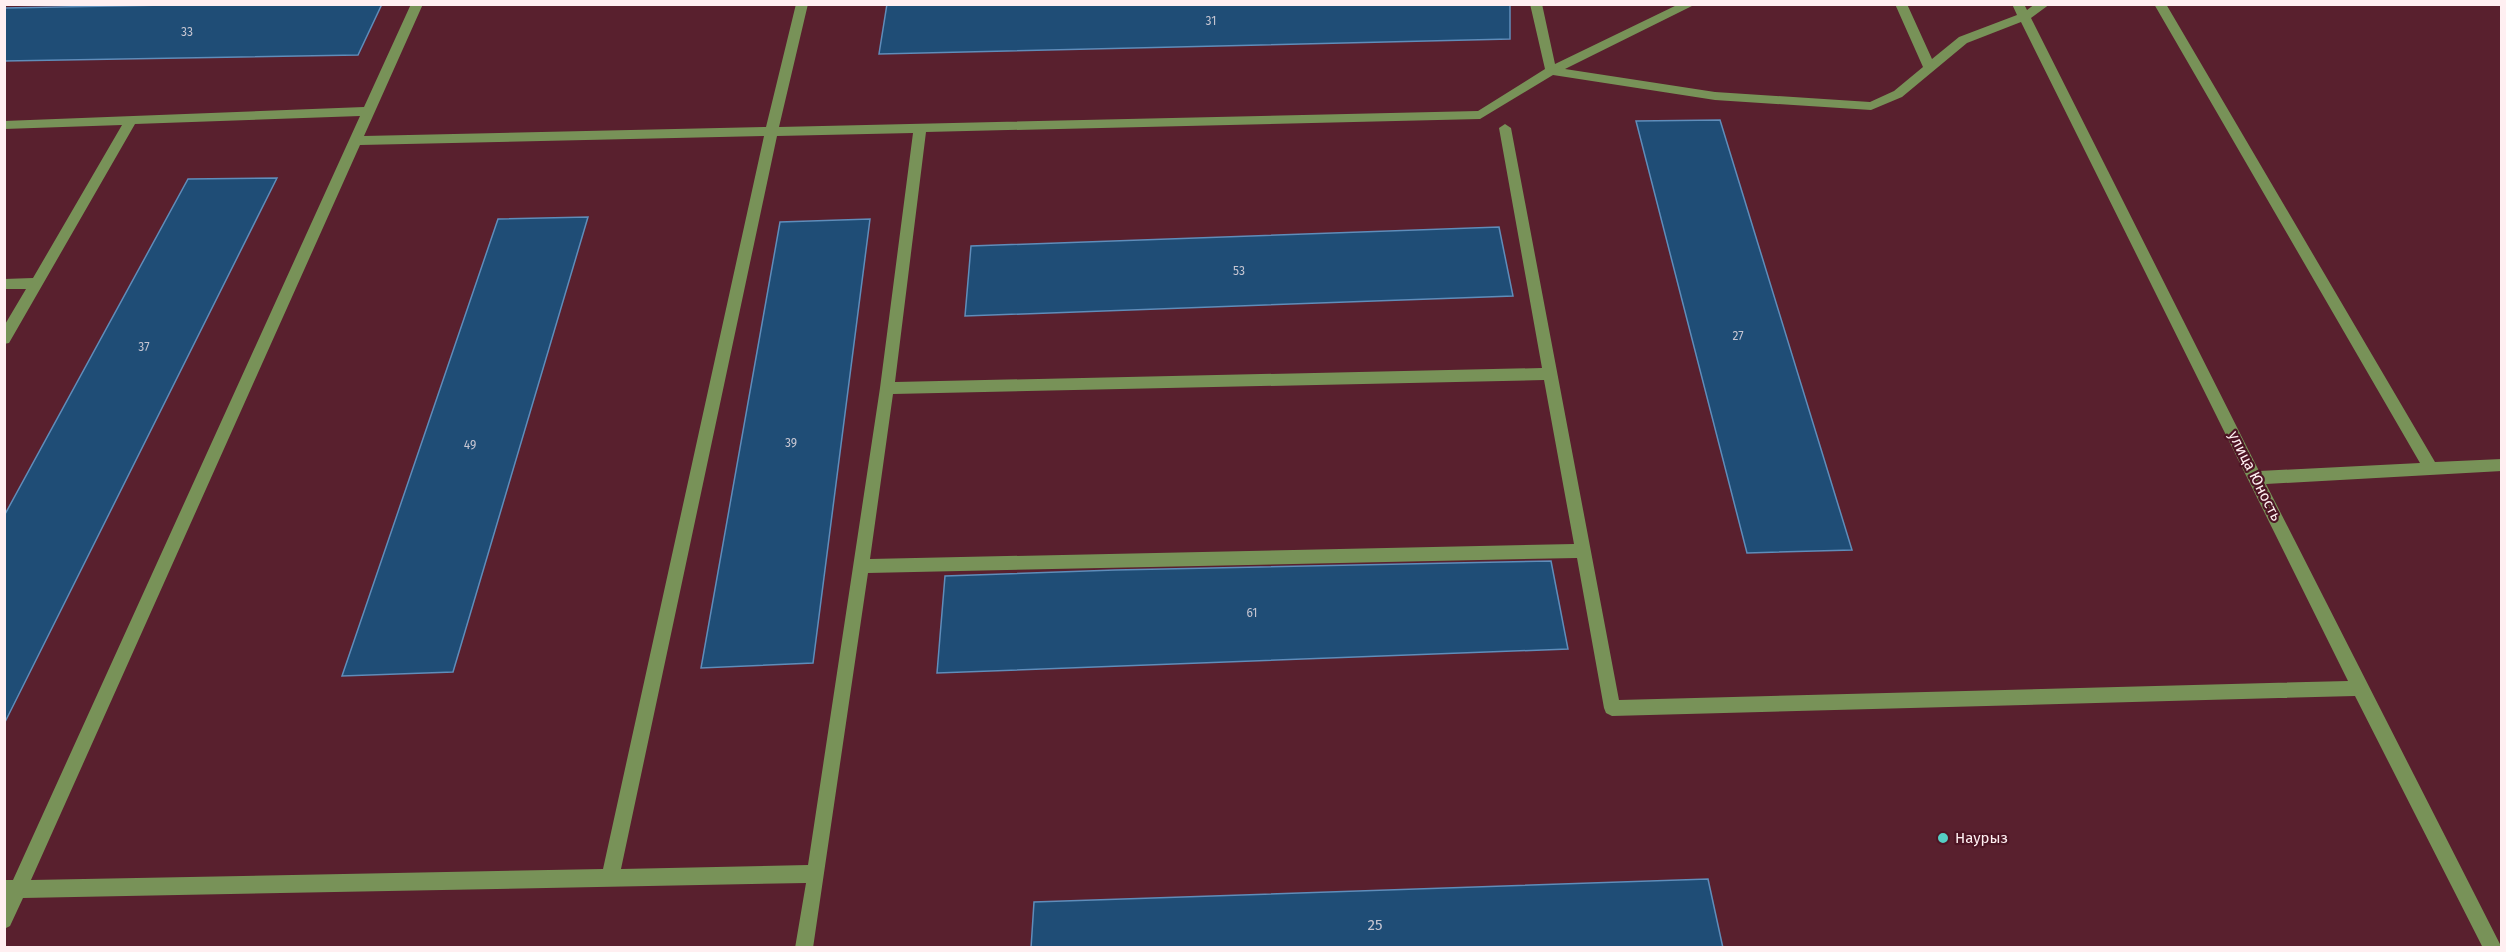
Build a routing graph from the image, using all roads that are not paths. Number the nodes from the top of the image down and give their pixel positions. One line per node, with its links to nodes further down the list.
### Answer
1 (417, 4): 11 (street)
2 (802, 4): 16 (street)
3 (1536, 4): 10 (street)
4 (1690, 4): 10 (street)
5 (1901, 4): 9 (street)
6 (2044, 4): 8 (street)
7 (2160, 4): 24 (street)
8 (2022, 10): 9 (street); 25 (street, улица Юность)
9 (1930, 68): 10 (street)
10 (1551, 71): 14 (street)
11 (370, 111): 12 (street); 17 (street)
12 (131, 121): 13 (street); 19 (street)
13 (4, 125)
14 (920, 127): 16 (street); 22 (street)
15 (1505, 128): 21 (street)
16 (771, 132): 17 (street); 30 (street)
17 (357, 141): 31 (street)
18 (4, 284): 19 (street)
19 (38, 284): 20 (street)
20 (4, 339)
21 (1550, 374): 22 (street); 26 (street)
22 (887, 388): 27 (street)
23 (2502, 465): 24 (street)
24 (2431, 469): 25 (street)
25 (2255, 478): 28 (street, улица Юность)
26 (1581, 551): 27 (street); 28 (street)
27 (861, 566): 29 (street)
28 (2360, 688): 34 (street, улица Юность)
29 (816, 874): 30 (street); 33 (street)
30 (610, 877): 31 (street)
31 (11, 889): 32 (street)
32 (4, 920)
33 (804, 948)
34 (2493, 948)

